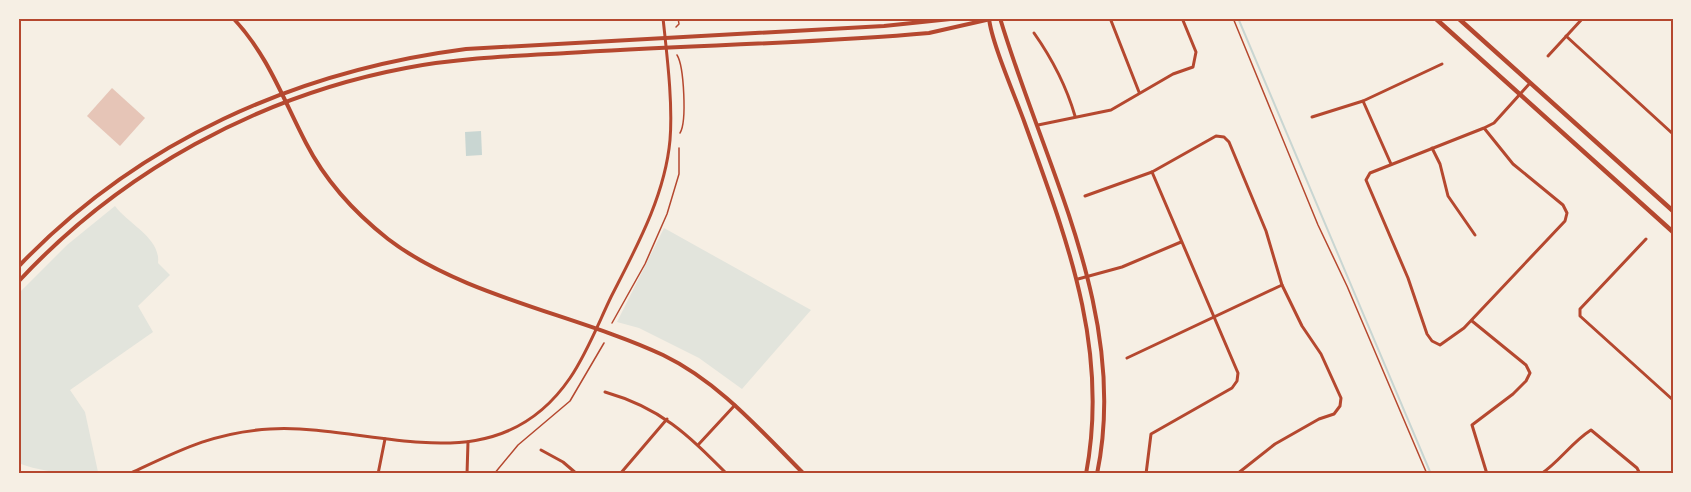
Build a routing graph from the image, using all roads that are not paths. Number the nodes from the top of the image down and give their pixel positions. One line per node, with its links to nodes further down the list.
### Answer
1 (233, 18): 19 (main road)
2 (663, 18): 14 (street)
3 (960, 18): 14 (main road)
4 (995, 18): 11 (main road)
5 (1000, 18): 26 (main road)
6 (1110, 18): 20 (street)
7 (1182, 18): 20 (street)
8 (1435, 18): 21 (main road)
9 (1458, 18): 18 (main road)
10 (1583, 18): 13 (street)
11 (989, 19): 15 (main road); 42 (main road)
12 (1034, 33): 24 (street)
13 (1566, 36): 16 (street); 28 (street)
14 (664, 38): 15 (street); 19 (main road)
15 (664, 48): 22 (main road); 47 (street)
16 (1548, 56)
17 (1442, 64): 23 (street)
18 (1530, 83): 21 (street); 35 (main road)
19 (283, 92): 22 (main road); 32 (main road)
20 (1139, 92): 24 (street)
21 (1520, 94): 27 (street); 36 (main road)
22 (287, 101): 33 (main road); 47 (main road)
23 (1363, 101): 25 (street); 30 (street)
24 (1075, 116): 26 (street)
25 (1312, 117)
26 (1038, 125): 41 (main road)
27 (1484, 128): 29 (street); 46 (street)
28 (1673, 134)
29 (1432, 148): 30 (street); 37 (street)
30 (1391, 164): 46 (street)
31 (1152, 172): 34 (street); 39 (street); 44 (street)
32 (109, 187): 33 (main road); 40 (main road)
33 (115, 195): 43 (main road)
34 (1085, 196)
35 (1673, 211)
36 (1673, 232)
37 (1475, 234)
38 (1646, 239): 50 (street)
39 (1181, 242): 41 (street); 45 (street)
40 (18, 267)
41 (1087, 276): 42 (street); 65 (main road)
42 (1078, 279): 64 (main road)
43 (18, 282)
44 (1282, 285): 45 (street); 67 (street)
45 (1214, 317): 48 (street); 66 (street)
46 (1472, 321): 68 (street)
47 (596, 329): 51 (main road); 54 (street)
48 (1127, 358)
49 (605, 392): 52 (street)
50 (1673, 400)
51 (735, 405): 55 (street); 63 (main road)
52 (667, 419): 55 (street); 61 (street)
53 (385, 439): 54 (street); 57 (street); 58 (street)
54 (468, 442): 59 (street)
55 (698, 445): 62 (street)
56 (541, 450): 60 (street)
57 (129, 474)
58 (378, 474)
59 (467, 474)
60 (577, 474)
61 (620, 474)
62 (727, 474)
63 (804, 474)
64 (1086, 474)
65 (1097, 474)
66 (1146, 474)
67 (1237, 474)
68 (1487, 474)
69 (1541, 474): 70 (street)
70 (1640, 474)

